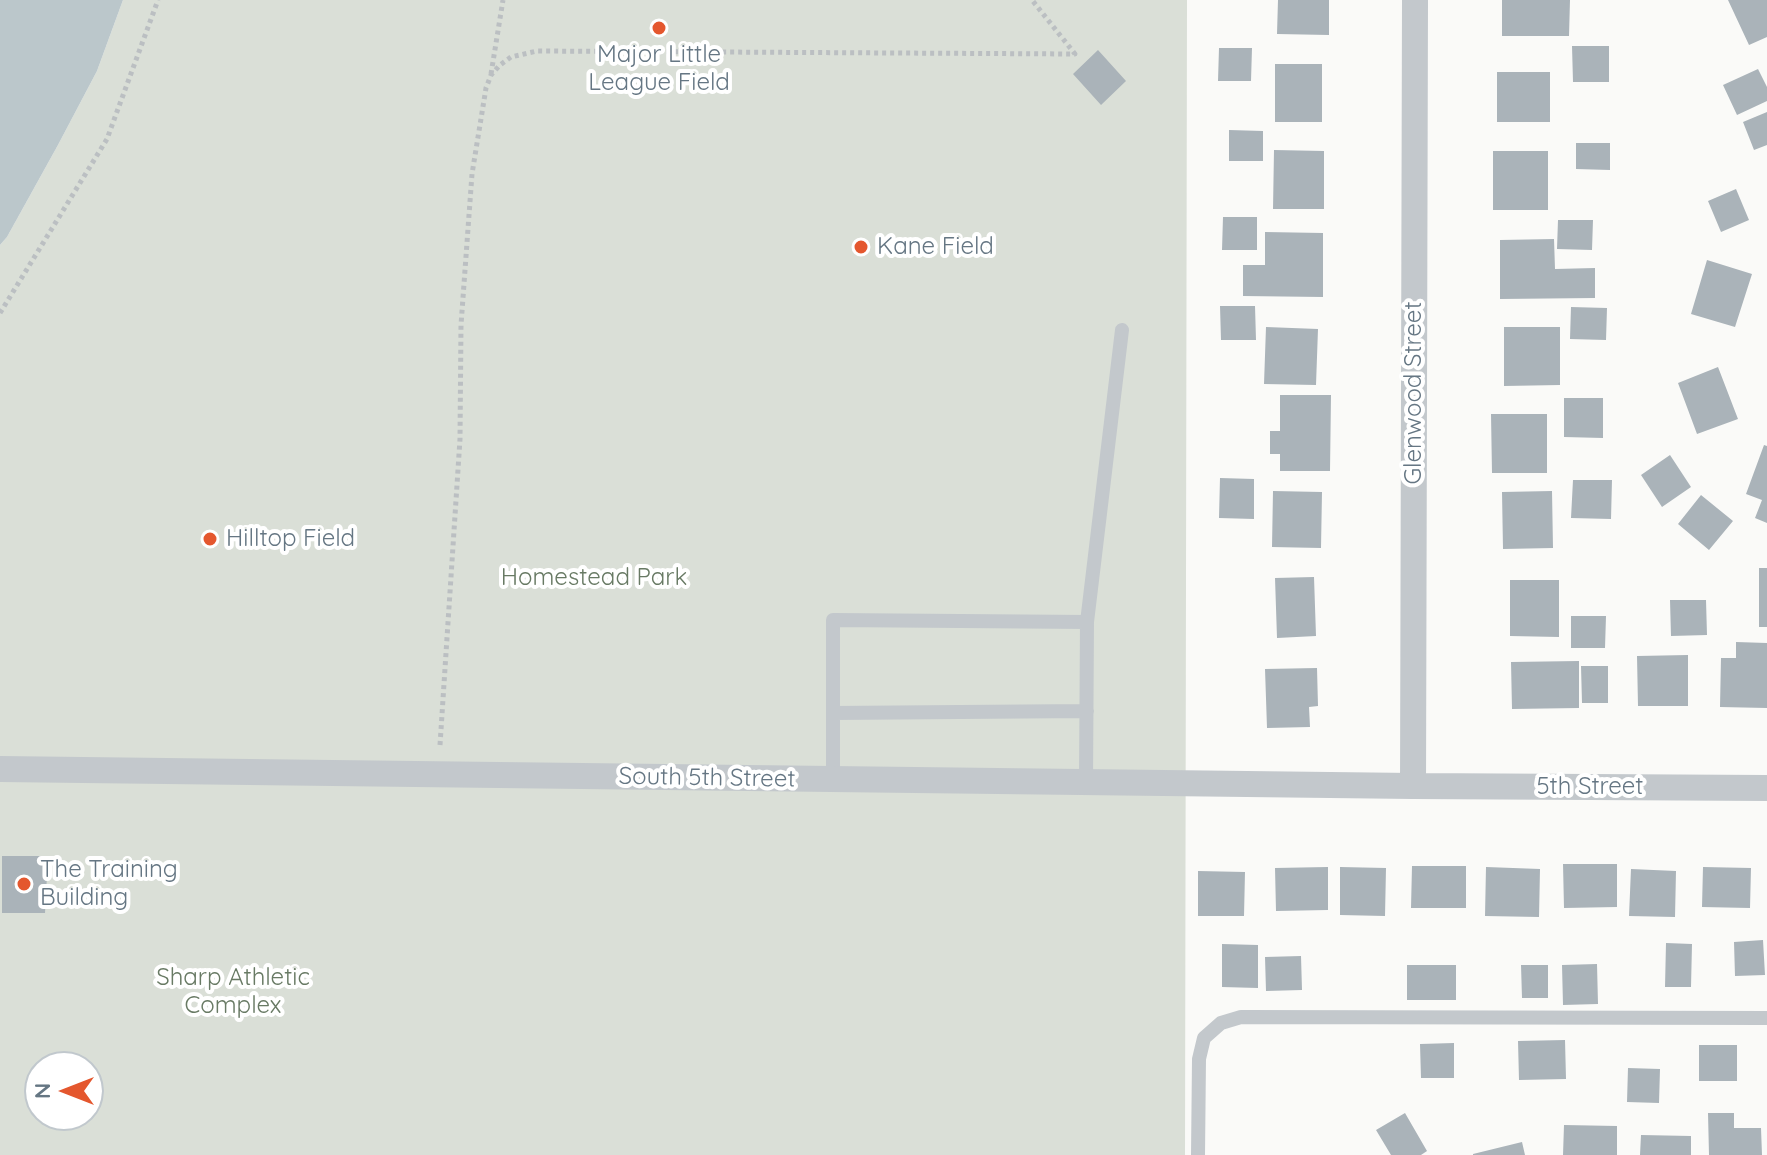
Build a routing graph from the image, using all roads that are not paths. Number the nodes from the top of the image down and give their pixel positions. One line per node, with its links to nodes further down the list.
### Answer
1 (1415, 0): 9 (street, Glenwood Street)
2 (1122, 330): 3 (lane)
3 (1087, 622): 4 (lane); 5 (lane)
4 (1087, 711): 5 (lane); 8 (lane)
5 (833, 713): 7 (lane)
6 (0, 769): 7 (street, South 5th Street)
7 (833, 779): 8 (street, South 5th Street)
8 (1086, 782): 9 (street, South 5th Street)
9 (1413, 786): 10 (street, 5th Street)
10 (1767, 788)
11 (1767, 1018): 12 (lane)
12 (1198, 1155)

